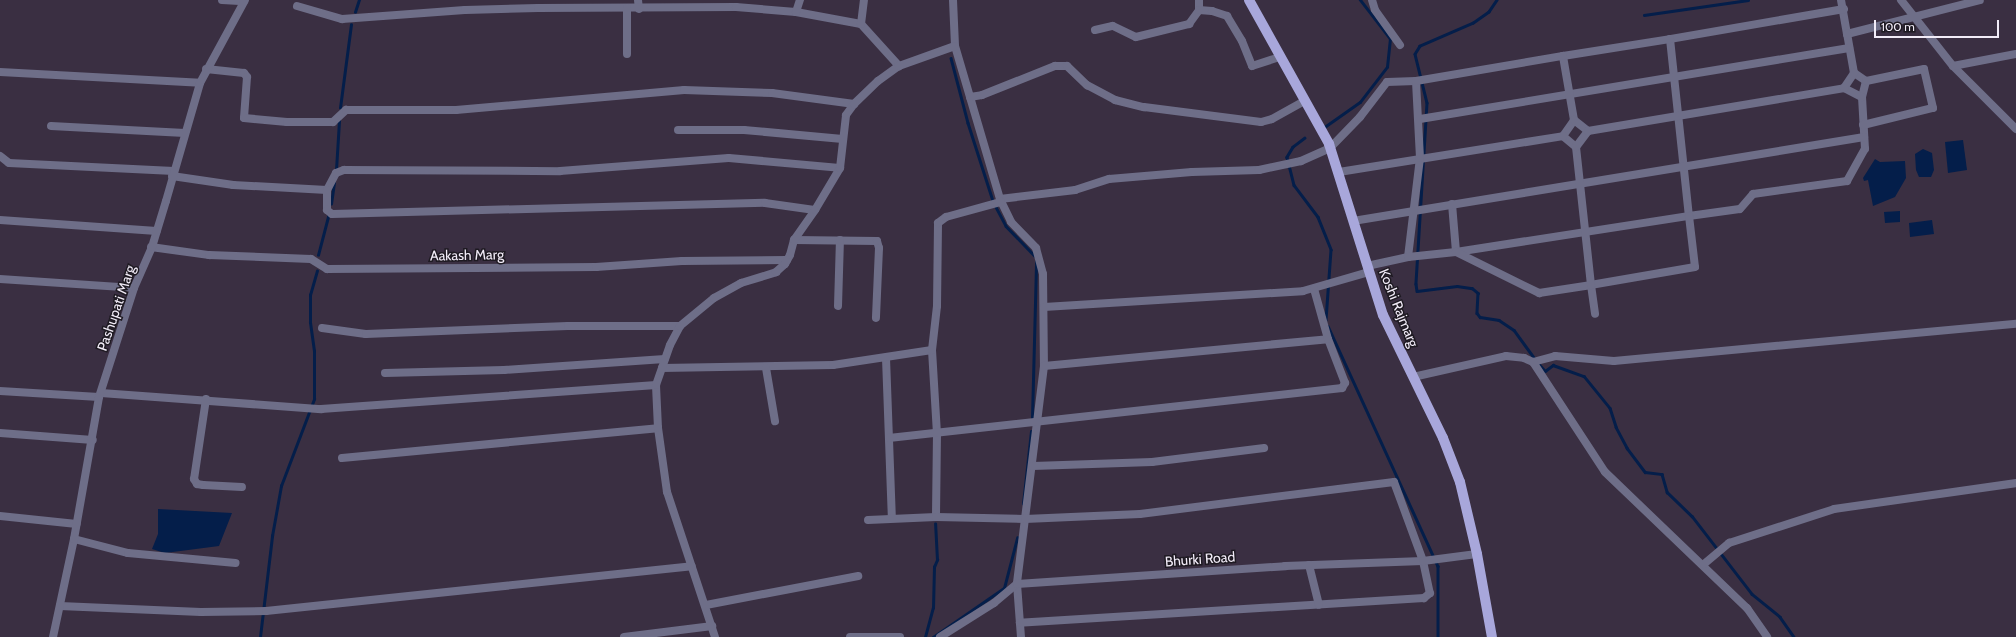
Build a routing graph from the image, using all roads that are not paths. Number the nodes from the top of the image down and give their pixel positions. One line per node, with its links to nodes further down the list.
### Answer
1 (222, 0): 12 (street)
2 (638, 0): 16 (street)
3 (800, 0): 19 (street)
4 (864, 0): 21 (street)
5 (953, 0): 26 (street)
6 (1198, 0): 18 (street)
7 (1249, 0): 31 (main road, Koshi Rajmarg)
8 (1372, 0): 25 (street)
9 (1841, 0): 17 (street)
10 (1901, 0): 20 (street)
11 (1980, 0): 20 (street)
12 (245, 1): 34 (street, Pashupati Marg)
13 (668, 4): 16 (street); 19 (street)
14 (298, 6): 15 (street)
15 (627, 8): 16 (street); 28 (street)
16 (638, 9)
17 (1844, 9): 23 (street); 24 (street)
18 (1200, 10): 22 (street); 31 (street)
19 (796, 12): 21 (street)
20 (1914, 17): 23 (street); 33 (street)
21 (861, 24): 32 (street)
22 (1095, 30)
23 (1847, 34): 27 (street)
24 (1670, 39): 30 (street); 37 (street)
25 (1400, 44)
26 (954, 46): 32 (street); 43 (street)
27 (1849, 48): 36 (street); 37 (street)
28 (627, 54)
29 (2016, 54): 33 (street)
30 (1563, 56): 38 (street); 42 (street)
31 (1280, 57): 45 (main road, Koshi Rajmarg)
32 (899, 66): 46 (street)
33 (1953, 66): 52 (street)
34 (206, 68): 40 (street, Pashupati Marg); 46 (street)
35 (0, 72): 40 (street)
36 (1854, 73): 39 (street); 41 (street)
37 (1674, 77): 42 (street); 47 (street)
38 (1419, 81): 48 (street); 59 (street)
39 (1866, 81): 44 (street); 50 (street)
40 (200, 83): 55 (street, Pashupati Marg)
41 (1844, 88): 44 (street); 47 (street)
42 (1570, 94): 48 (street); 49 (street)
43 (970, 97): 45 (street); 69 (street)
44 (1862, 97): 50 (street)
45 (1304, 101): 59 (main road, Koshi Rajmarg)
46 (854, 104): 58 (street)
47 (1679, 117): 54 (street); 63 (street)
48 (1423, 119): 62 (street)
49 (1574, 120): 54 (street); 56 (street)
50 (1863, 125): 57 (street)
51 (52, 126): 55 (street)
52 (2016, 129)
53 (678, 130): 58 (street)
54 (1588, 131): 60 (street)
55 (185, 133): 66 (street, Pashupati Marg)
56 (1563, 136): 60 (street); 62 (street)
57 (1864, 137): 63 (street); 73 (street)
58 (843, 140): 64 (street)
59 (1330, 146): 65 (main road, Koshi Rajmarg); 69 (street)
60 (1576, 147): 67 (street)
61 (0, 156): 66 (street)
62 (1423, 157): 65 (street); 72 (street)
63 (1684, 166): 67 (street); 73 (street)
64 (840, 168): 68 (street); 71 (street)
65 (1339, 172): 75 (main road, Koshi Rajmarg)
66 (173, 173): 68 (street); 76 (street, Pashupati Marg)
67 (1580, 184): 70 (street); 77 (street)
68 (327, 190): 71 (street)
69 (1000, 201): 90 (street); 97 (street)
70 (1452, 204): 72 (street); 81 (street)
71 (815, 210): 78 (street)
72 (1418, 210): 75 (street); 82 (street)
73 (1689, 216): 77 (street); 86 (street)
74 (0, 220): 76 (street)
75 (1353, 221): 84 (main road, Koshi Rajmarg)
76 (157, 231): 80 (street, Pashupati Marg)
77 (1586, 232): 81 (street); 86 (street)
78 (794, 240): 79 (street); 83 (street)
79 (840, 240): 89 (street); 92 (street)
80 (151, 247): 83 (street, Aakash Marg); 87 (street, Pashupati Marg)
81 (1456, 252): 82 (street); 86 (street)
82 (1415, 256): 84 (street)
83 (787, 260): 94 (street)
84 (1368, 269): 88 (street); 105 (main road, Koshi Rajmarg)
85 (0, 279): 87 (street)
86 (1591, 285): 91 (street)
87 (134, 288): 108 (street, Pashupati Marg)
88 (1317, 288): 90 (street); 96 (street)
89 (838, 306)
90 (1044, 307): 101 (street)
91 (1595, 314)
92 (876, 318)
93 (2016, 324): 100 (street)
94 (680, 326): 95 (street); 99 (street)
95 (322, 328)
96 (1328, 339): 101 (street); 111 (street)
97 (932, 350): 98 (street); 114 (street)
98 (886, 358): 103 (street); 115 (street)
99 (665, 359): 102 (street); 104 (street)
100 (1537, 361): 105 (street); 132 (street)
101 (1044, 366): 111 (street)
102 (662, 368): 103 (street); 106 (street)
103 (766, 368): 110 (street)
104 (385, 373)
105 (1414, 377): 129 (main road, Koshi Rajmarg)
106 (656, 385): 109 (street); 112 (street)
107 (0, 391): 108 (street)
108 (100, 395): 109 (street); 116 (street, Pashupati Marg)
109 (206, 399): 121 (street)
110 (775, 421)
111 (1038, 422): 114 (street); 119 (street)
112 (658, 428): 118 (street); 134 (street)
113 (0, 433): 116 (street)
114 (937, 433): 115 (street); 123 (street)
115 (888, 438): 124 (street)
116 (93, 440): 127 (street, Pashupati Marg)
117 (1264, 448): 119 (street)
118 (342, 458)
119 (1033, 466): 125 (street)
120 (2016, 483): 132 (street)
121 (242, 487)
122 (0, 516): 127 (street)
123 (936, 517): 124 (street); 125 (street)
124 (892, 518): 126 (street)
125 (1024, 519): 130 (street); 136 (street)
126 (868, 520)
127 (77, 524): 128 (street, Pashupati Marg)
128 (74, 539): 131 (street); 139 (street, Pashupati Marg)
129 (1477, 554): 130 (street, Bhurki Road); 149 (main road, Koshi Rajmarg)
130 (1426, 561): 133 (street, Bhurki Road); 138 (street)
131 (236, 563)
132 (1704, 564): 150 (street)
133 (1309, 565): 136 (street, Bhurki Road); 138 (street)
134 (692, 566): 137 (street); 139 (street)
135 (858, 576): 137 (street)
136 (1017, 584): 140 (street); 147 (street)
137 (706, 605): 141 (street)
138 (1319, 605): 140 (street)
139 (60, 606): 142 (street, Pashupati Marg)
140 (1020, 623): 148 (street)
141 (712, 626): 143 (street); 144 (street)
142 (53, 637)
143 (624, 637)
144 (714, 637)
145 (850, 637): 146 (street)
146 (900, 637)
147 (940, 637)
148 (1021, 637)
149 (1492, 637)
150 (1767, 637)

